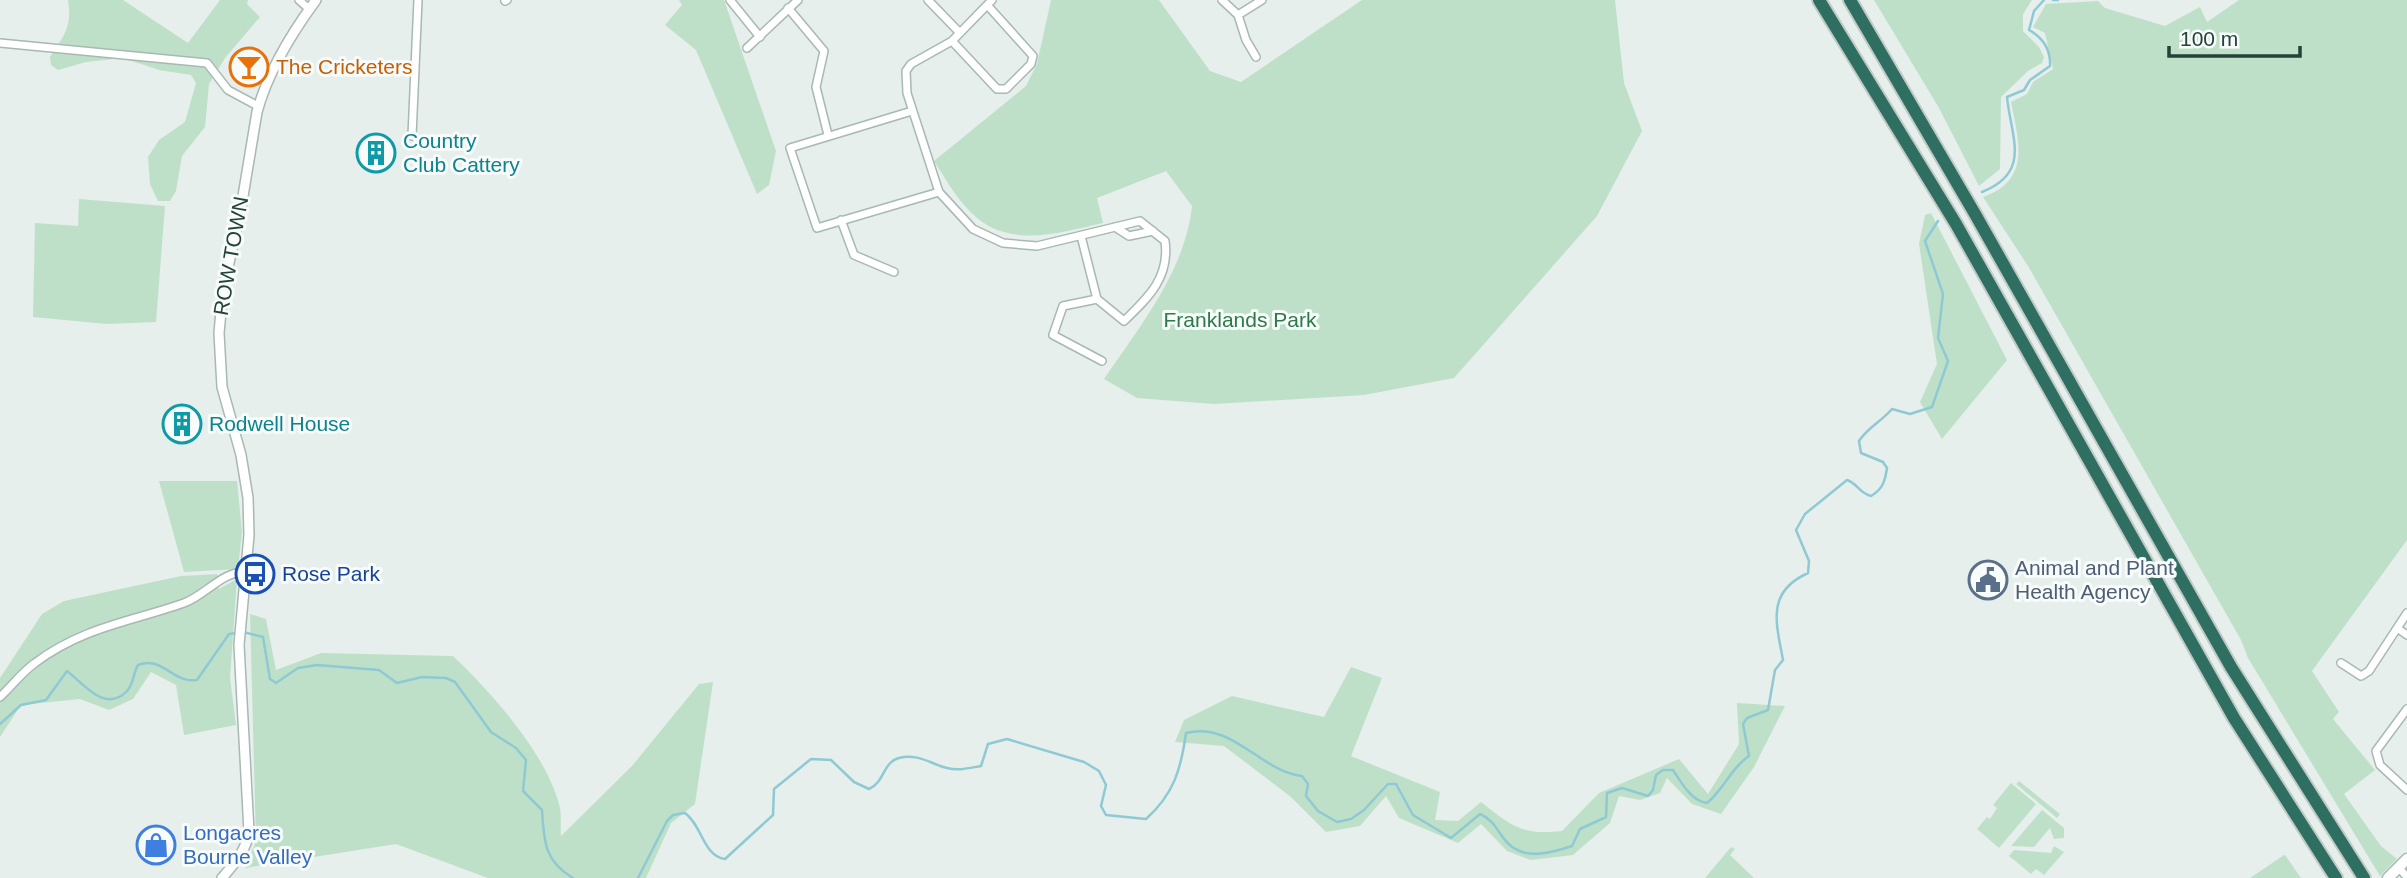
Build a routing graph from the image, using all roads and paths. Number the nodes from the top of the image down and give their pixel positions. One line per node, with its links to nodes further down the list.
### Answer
1 (299, 0): 13 (street)
2 (316, 0): 13 (street, ROW TOWN)
3 (418, 0): 24 (street)
4 (730, 0): 16 (street)
5 (798, 0): 12 (street)
6 (928, 0): 15 (street)
7 (1222, 0): 14 (street)
8 (1262, 0): 14 (street)
9 (1819, 0): 45 (highway)
10 (1850, 0): 46 (highway)
11 (990, 3): 15 (street); 17 (street)
12 (788, 8): 16 (street); 23 (street)
13 (309, 9): 21 (street, ROW TOWN)
14 (1238, 15): 20 (street)
15 (960, 33): 17 (street)
16 (760, 37): 19 (street)
17 (952, 41): 22 (street)
18 (0, 43): 21 (street)
19 (747, 48)
20 (1256, 57)
21 (258, 106): 33 (street, ROW TOWN)
22 (912, 111): 23 (street); 25 (street)
23 (828, 135): 26 (street)
24 (412, 136)
25 (939, 192): 26 (street); 29 (street)
26 (841, 220): 30 (street)
27 (1115, 227): 28 (street); 28 (street); 29 (street)
28 (1153, 231): 31 (street)
29 (1081, 236): 31 (street)
30 (894, 272)
31 (1097, 299): 32 (street)
32 (1102, 361)
33 (246, 572): 38 (street); 44 (street, ROW TOWN)
34 (2407, 613): 35 (street)
35 (2397, 628): 36 (street); 37 (street)
36 (2407, 635)
37 (2342, 663)
38 (0, 697)
39 (2407, 709): 40 (street)
40 (2407, 790)
41 (2407, 859): 42 (main road)
42 (2399, 868): 43 (street); 47 (main road)
43 (2407, 877)
44 (222, 878)
45 (2336, 878)
46 (2364, 878)
47 (2388, 878)

